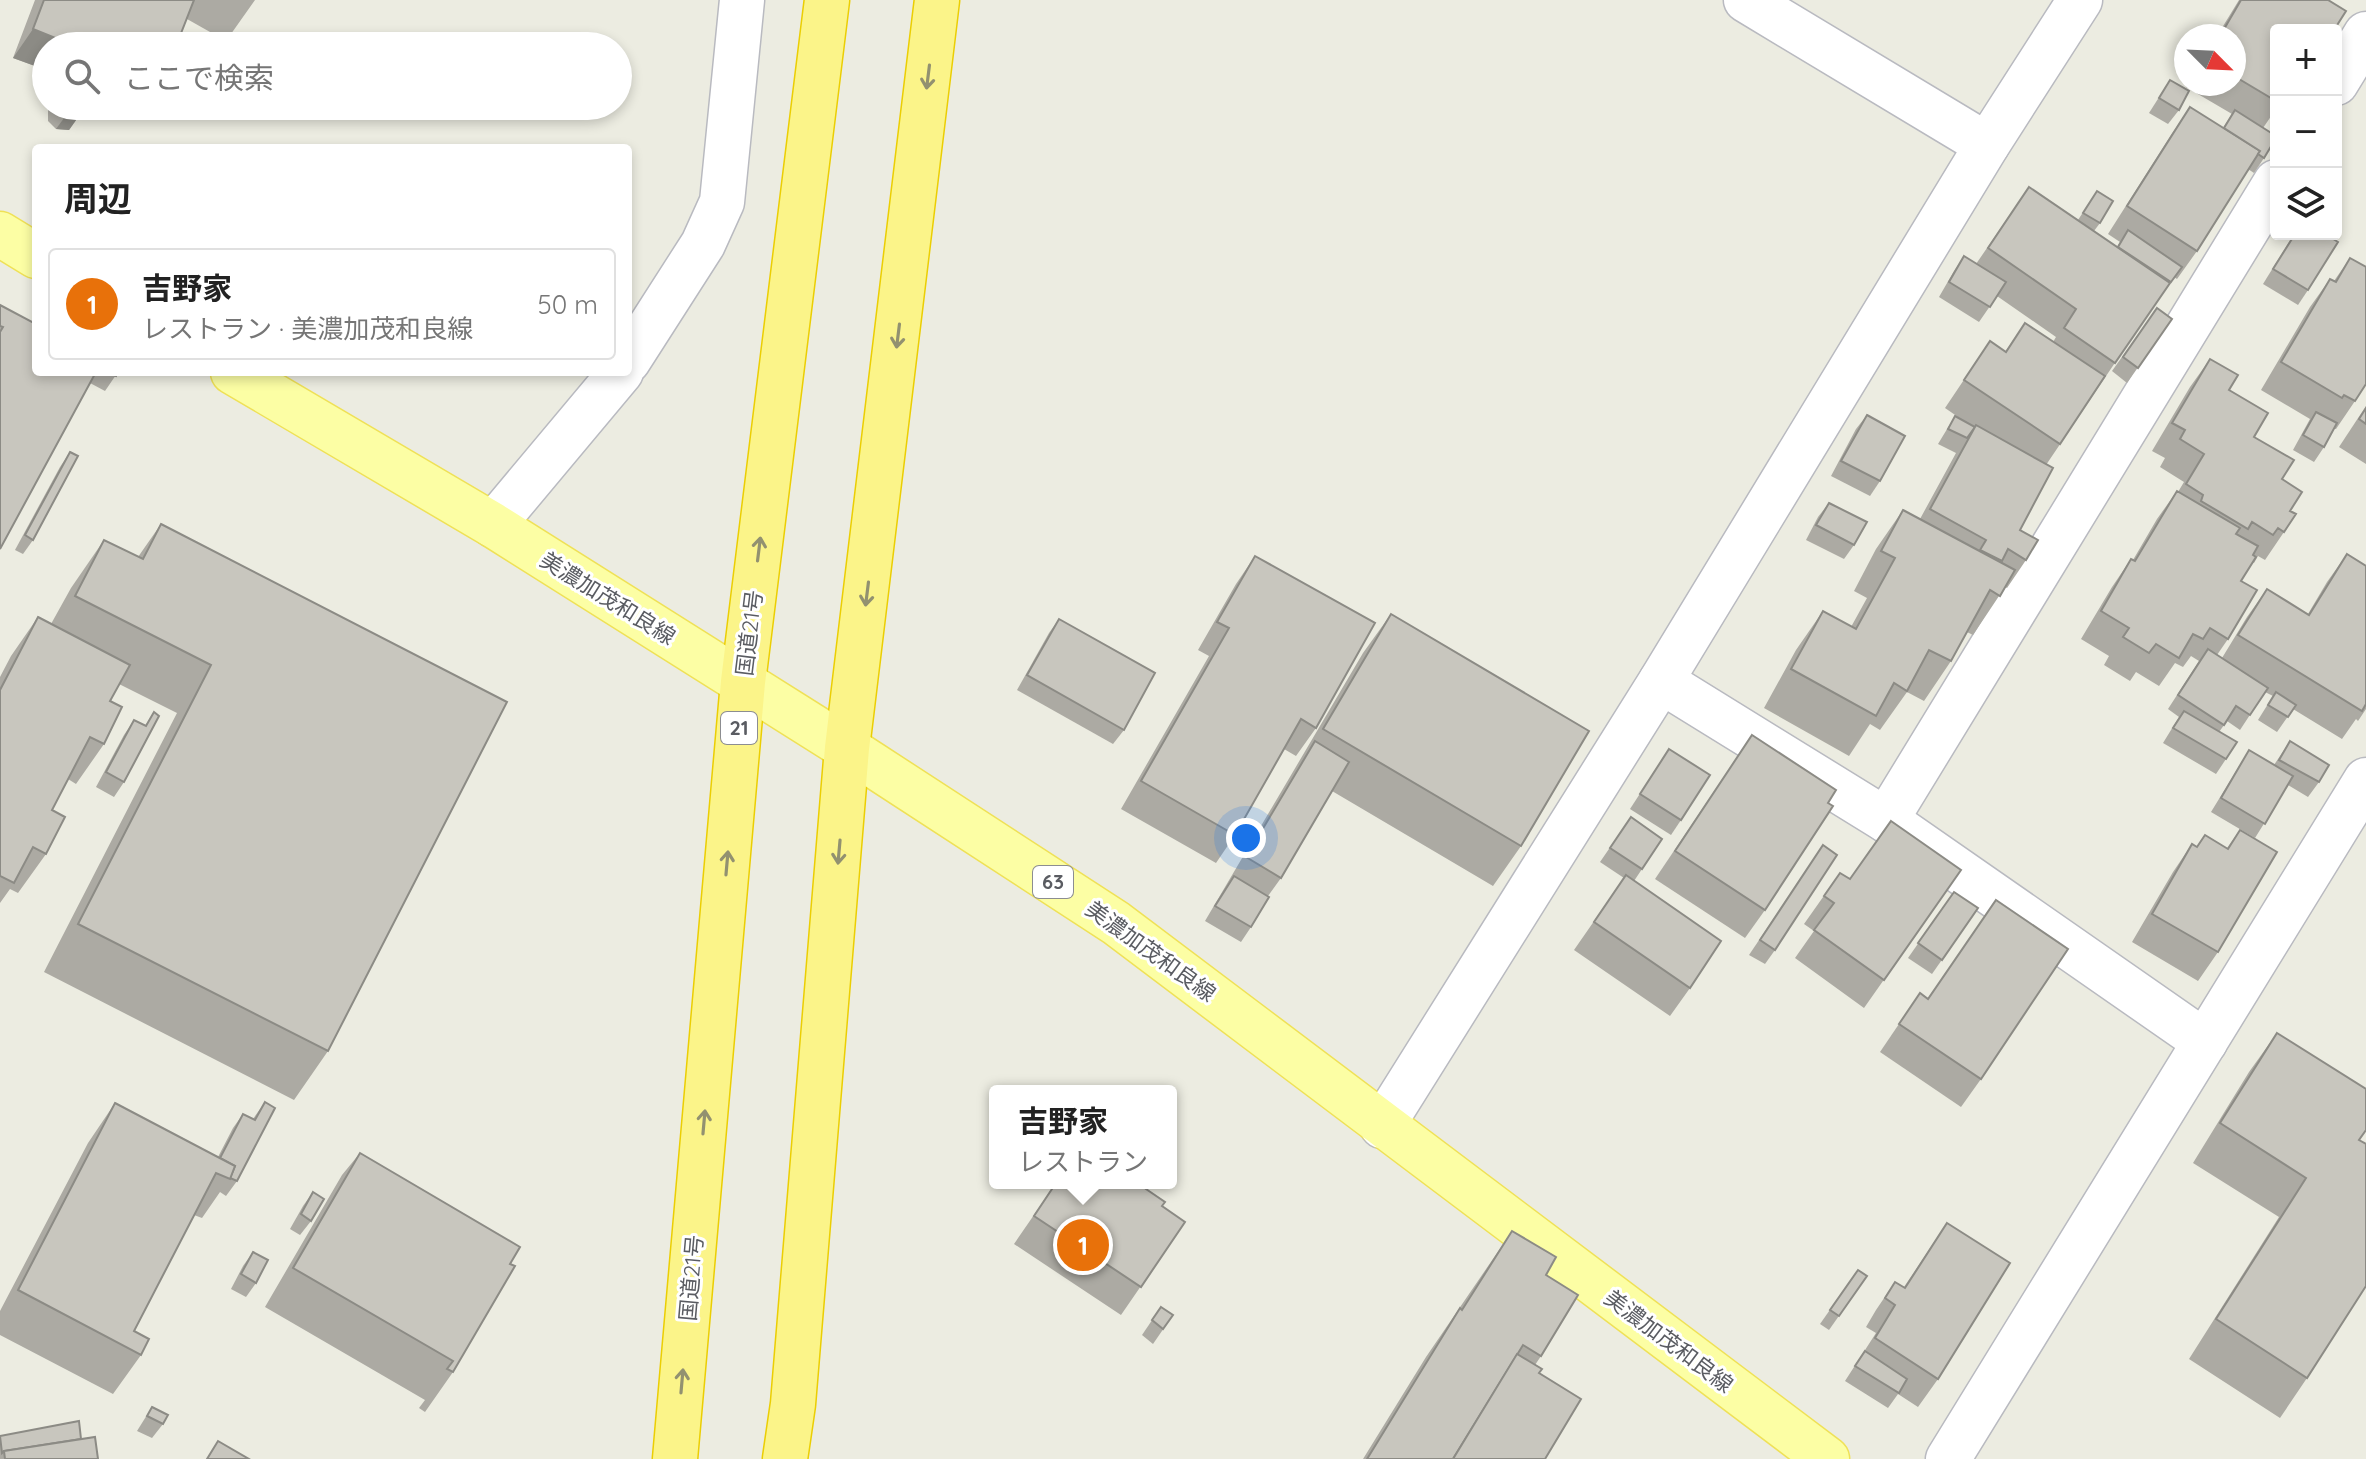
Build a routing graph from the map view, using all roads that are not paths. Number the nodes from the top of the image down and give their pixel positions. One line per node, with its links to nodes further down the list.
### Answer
1 (742, 0): 12 (street)
2 (827, 0): 17 (highway, 国道21号 / 21, one-way to 2)
3 (937, 0): 18 (highway, one-way to 18)
4 (1746, 0): 8 (street)
5 (2080, 0): 8 (street)
6 (2366, 34): 7 (street)
7 (2342, 73)
8 (1987, 145): 16 (street)
9 (2270, 192): 20 (street)
10 (0, 234): 11 (main road)
11 (32, 254)
12 (632, 355)
13 (240, 376): 15 (main road, 美濃加茂和良線 / 63)
14 (618, 376): 15 (street)
15 (493, 525): 17 (main road, 美濃加茂和良線 / 63)
16 (1661, 681): 20 (street); 22 (street)
17 (743, 682): 18 (main road, 美濃加茂和良線 / 63); 23 (highway, 国道21号 / 21, one-way to 17)
18 (847, 748): 22 (main road, 美濃加茂和良線 / 63); 24 (highway, one-way to 24)
19 (2366, 780): 21 (street)
20 (1886, 820): 21 (street)
21 (2205, 1042): 26 (street)
22 (1382, 1126): 25 (main road, 美濃加茂和良線 / 63)
23 (675, 1459)
24 (785, 1459)
25 (1827, 1459)
26 (1948, 1459)

